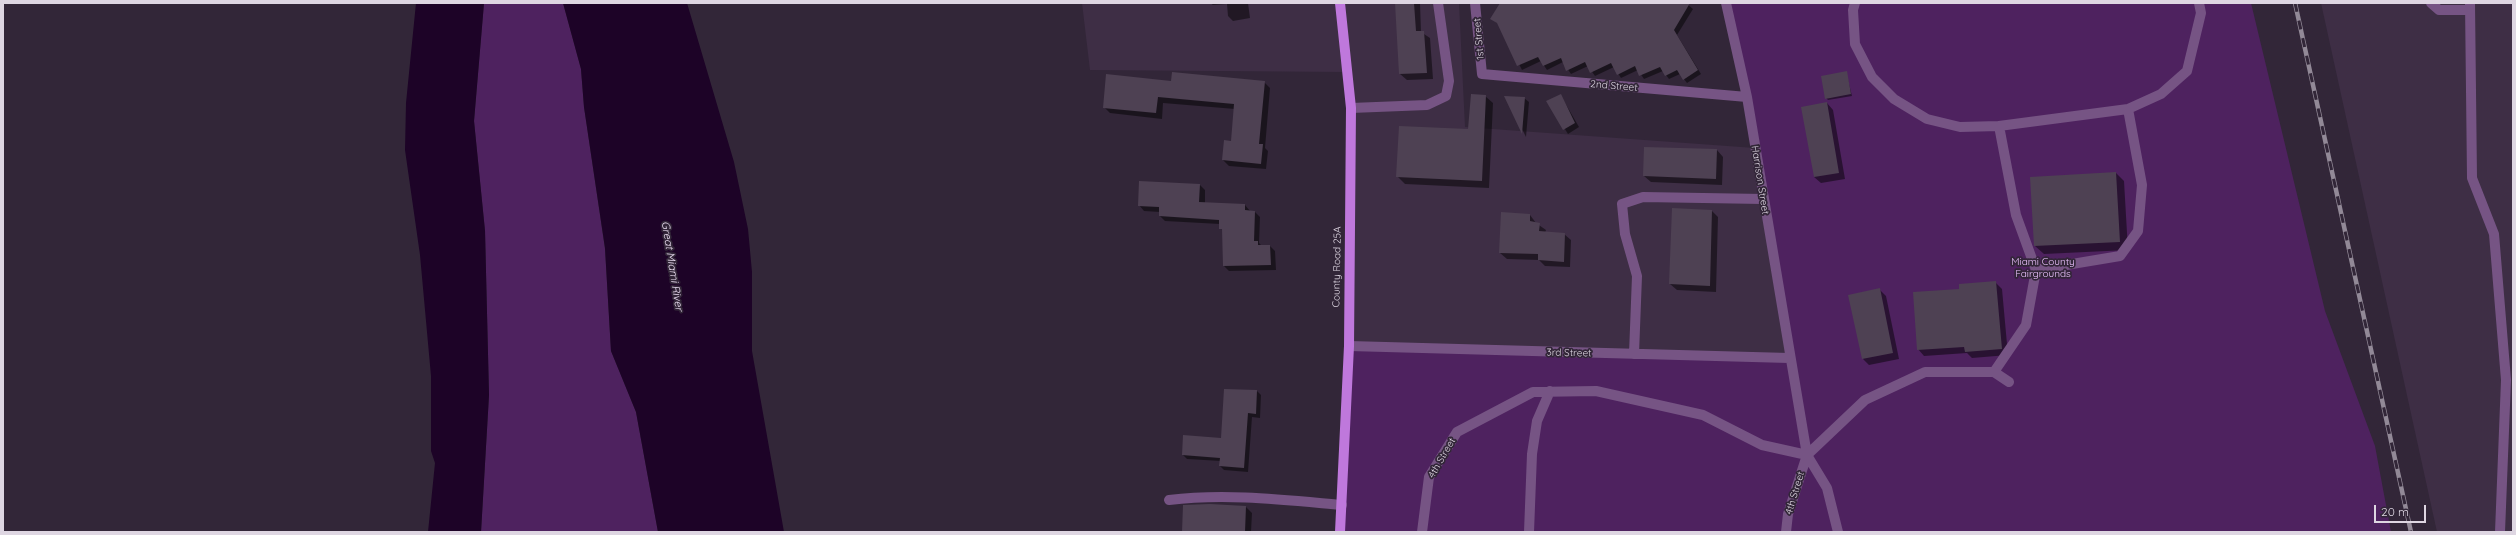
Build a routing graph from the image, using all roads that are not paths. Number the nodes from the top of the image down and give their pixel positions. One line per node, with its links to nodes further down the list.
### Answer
1 (1340, 3): 11 (main road, County Road 25A)
2 (1438, 3): 11 (street)
3 (1475, 3): 9 (street, 1st Street)
4 (1726, 3): 10 (street, Harrison Street)
5 (1855, 3): 13 (street)
6 (2199, 3): 12 (street)
7 (2431, 3): 8 (street)
8 (2470, 7): 30 (street)
9 (1482, 74): 10 (street, 2nd Street)
10 (1747, 97): 14 (street, Harrison Street)
11 (1351, 108): 16 (main road, County Road 25A)
12 (2128, 109): 13 (street); 15 (street)
13 (1999, 126): 15 (street)
14 (1764, 200): 17 (street); 18 (street, Harrison Street)
15 (2036, 270): 19 (street)
16 (1349, 346): 17 (street, 3rd Street); 24 (main road, County Road 25A)
17 (1634, 354): 18 (street, 3rd Street)
18 (1789, 358): 22 (street, Harrison Street)
19 (1994, 372): 20 (street); 22 (street)
20 (2009, 382)
21 (1550, 391): 22 (street); 26 (street, 4th Street); 27 (street)
22 (1807, 455): 28 (street, 4th Street); 29 (street)
23 (1169, 500): 24 (street)
24 (1342, 504): 25 (main road, County Road 25A)
25 (1340, 532)
26 (1422, 532)
27 (1529, 532)
28 (1786, 532)
29 (1838, 532)
30 (2500, 532)

